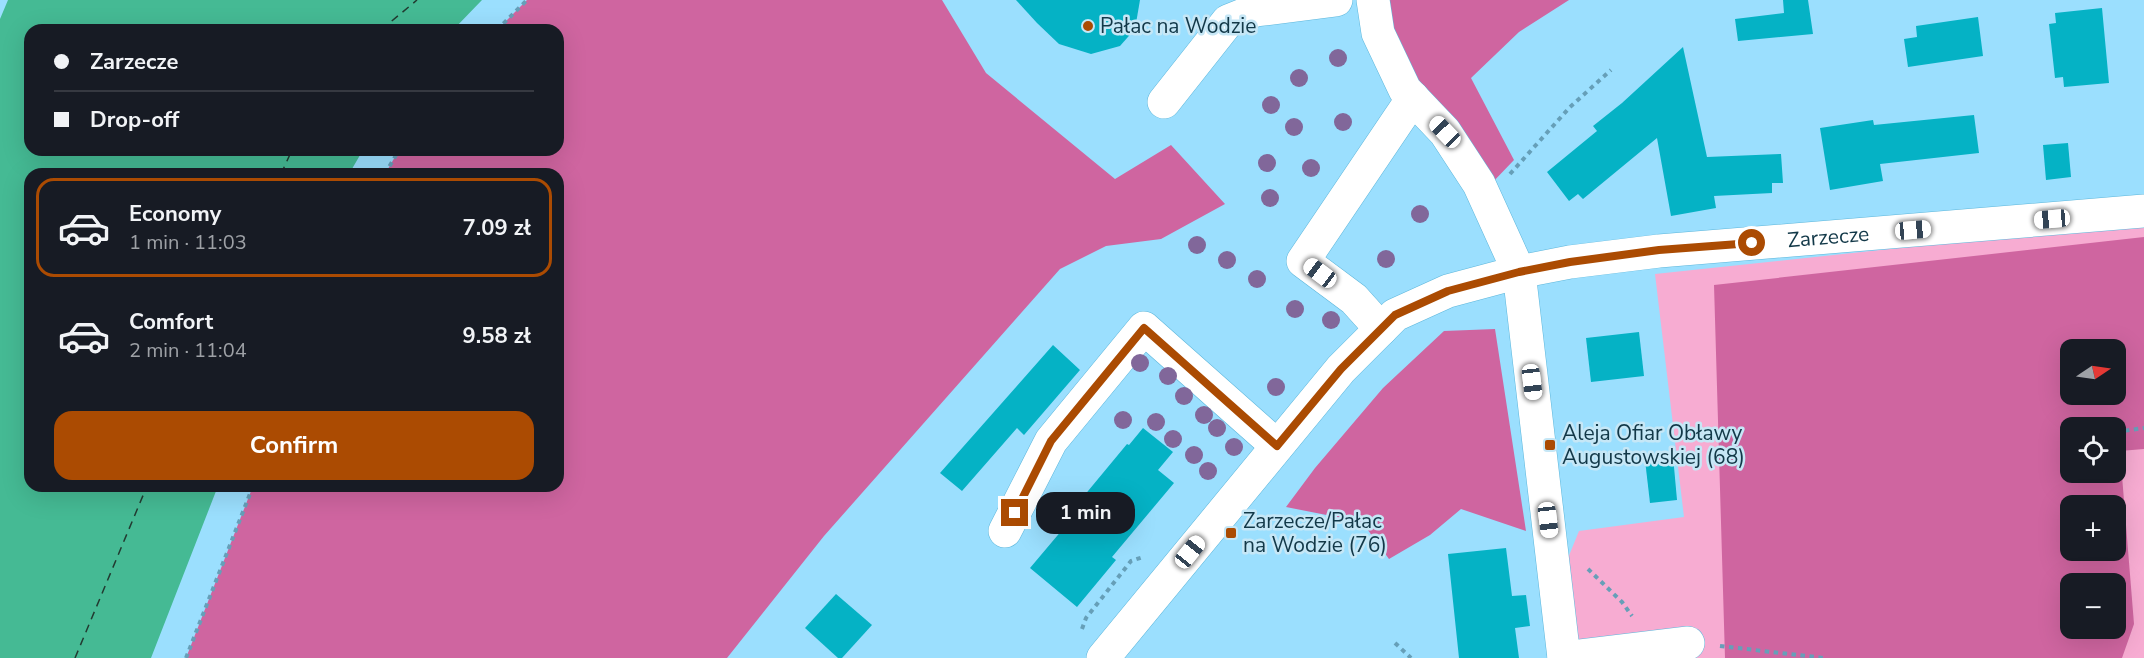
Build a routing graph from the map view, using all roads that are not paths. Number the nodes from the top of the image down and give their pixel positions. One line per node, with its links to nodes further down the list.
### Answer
1 (1336, 0): 4 (street)
2 (1373, 0): 3 (street)
3 (1413, 98): 6 (street); 7 (street)
4 (1164, 102)
5 (2144, 211): 6 (street, Zarzecze)
6 (1519, 272): 7 (street, Zarzecze); 12 (street)
7 (1381, 329): 8 (street, Zarzecze)
8 (1277, 446): 9 (street); 11 (street, Zarzecze)
9 (1005, 531)
10 (1688, 644): 12 (street)
11 (1103, 658)
12 (1564, 658)

